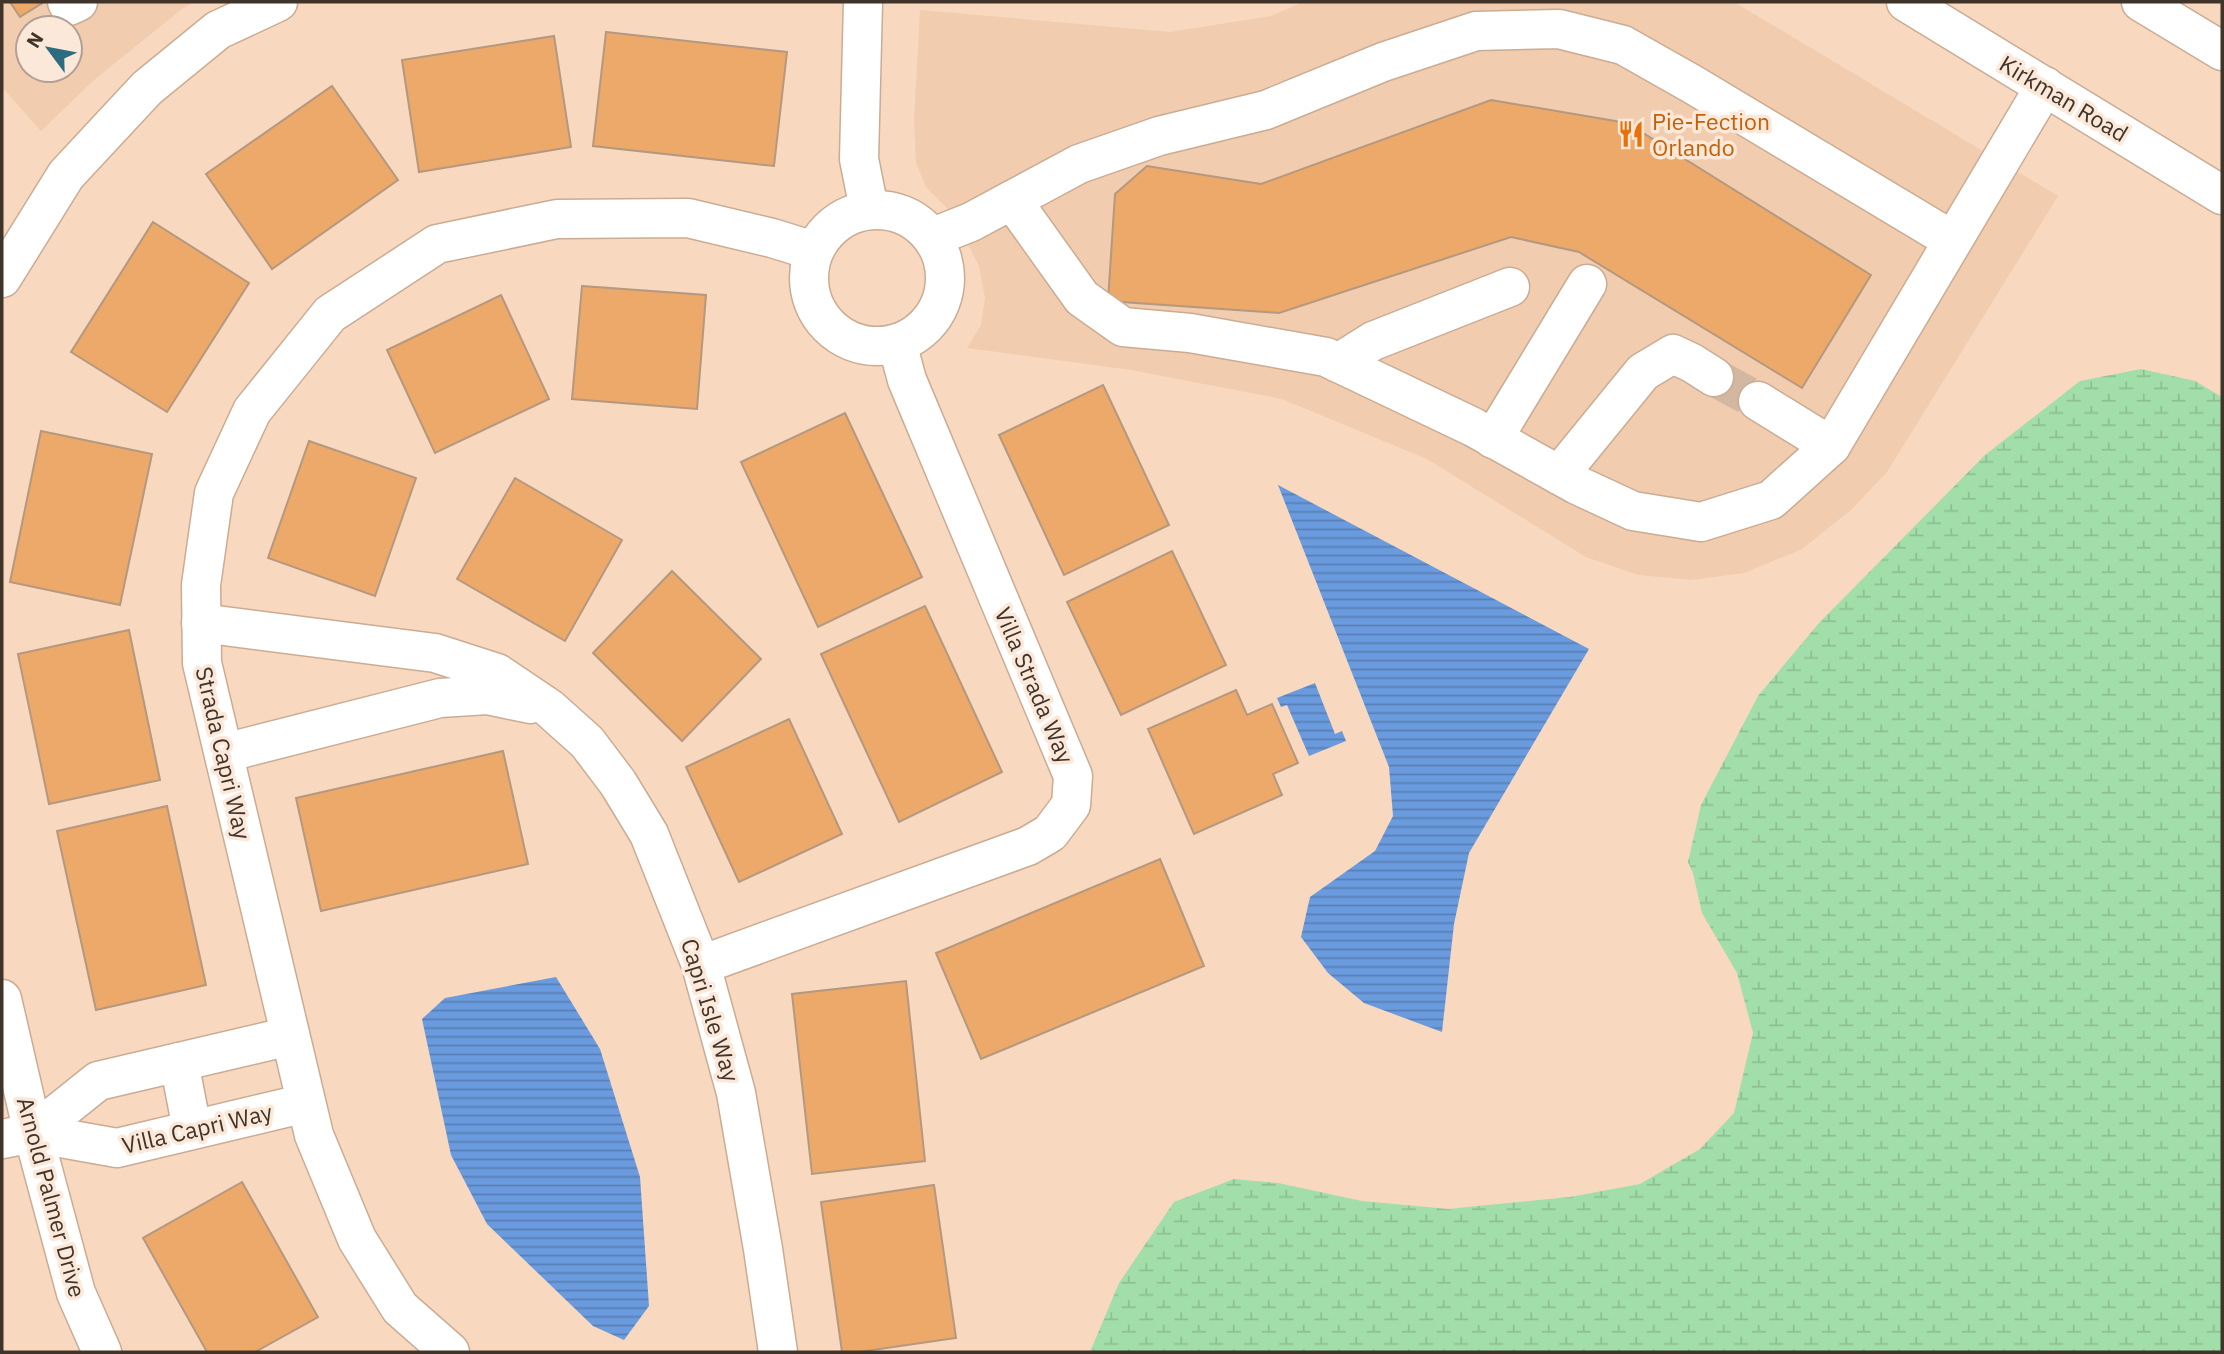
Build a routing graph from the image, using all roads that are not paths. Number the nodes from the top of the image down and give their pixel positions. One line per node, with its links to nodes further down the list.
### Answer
1 (67, 2): 2 (street)
2 (78, 2)
3 (278, 2): 7 (street)
4 (863, 2): 12 (street)
5 (1906, 2): 9 (street, Kirkman Road)
6 (2141, 2): 8 (street)
7 (210, 16): 16 (street)
8 (2222, 51)
9 (2045, 86): 10 (street, Kirkman Road); 14 (street)
10 (2222, 195)
11 (1012, 200): 13 (street); 14 (street); 20 (street)
12 (869, 209): 13 (street); 15 (street)
13 (933, 237): 19 (street)
14 (1952, 240): 24 (street)
15 (814, 251): 19 (street); 26 (street, Strada Capri Way)
16 (2, 278)
17 (1587, 284): 23 (street)
18 (1510, 287): 20 (street)
19 (897, 343): 29 (street, Villa Strada Way)
20 (1338, 363): 23 (street)
21 (1714, 377): 25 (street)
22 (1758, 401): 24 (street)
23 (1493, 439): 25 (street)
24 (1831, 446): 25 (street)
25 (1559, 475)
26 (201, 623): 27 (street, Capri Isle Way); 28 (street, Strada Capri Way)
27 (549, 708): 28 (street, Capri Isle Way); 29 (street, Capri Isle Way)
28 (224, 753): 31 (street, Strada Capri Way)
29 (701, 965): 38 (street, Capri Isle Way)
30 (2, 999): 35 (street, Arnold Palmer Drive)
31 (290, 1036): 32 (street); 33 (street, Strada Capri Way)
32 (179, 1062): 34 (street); 35 (street)
33 (306, 1103): 34 (street, Villa Capri Way); 37 (street, Strada Capri Way)
34 (192, 1129): 35 (street, Villa Capri Way)
35 (18, 1136): 36 (street, Arnold Palmer Drive)
36 (102, 1352)
37 (450, 1352)
38 (778, 1352)

